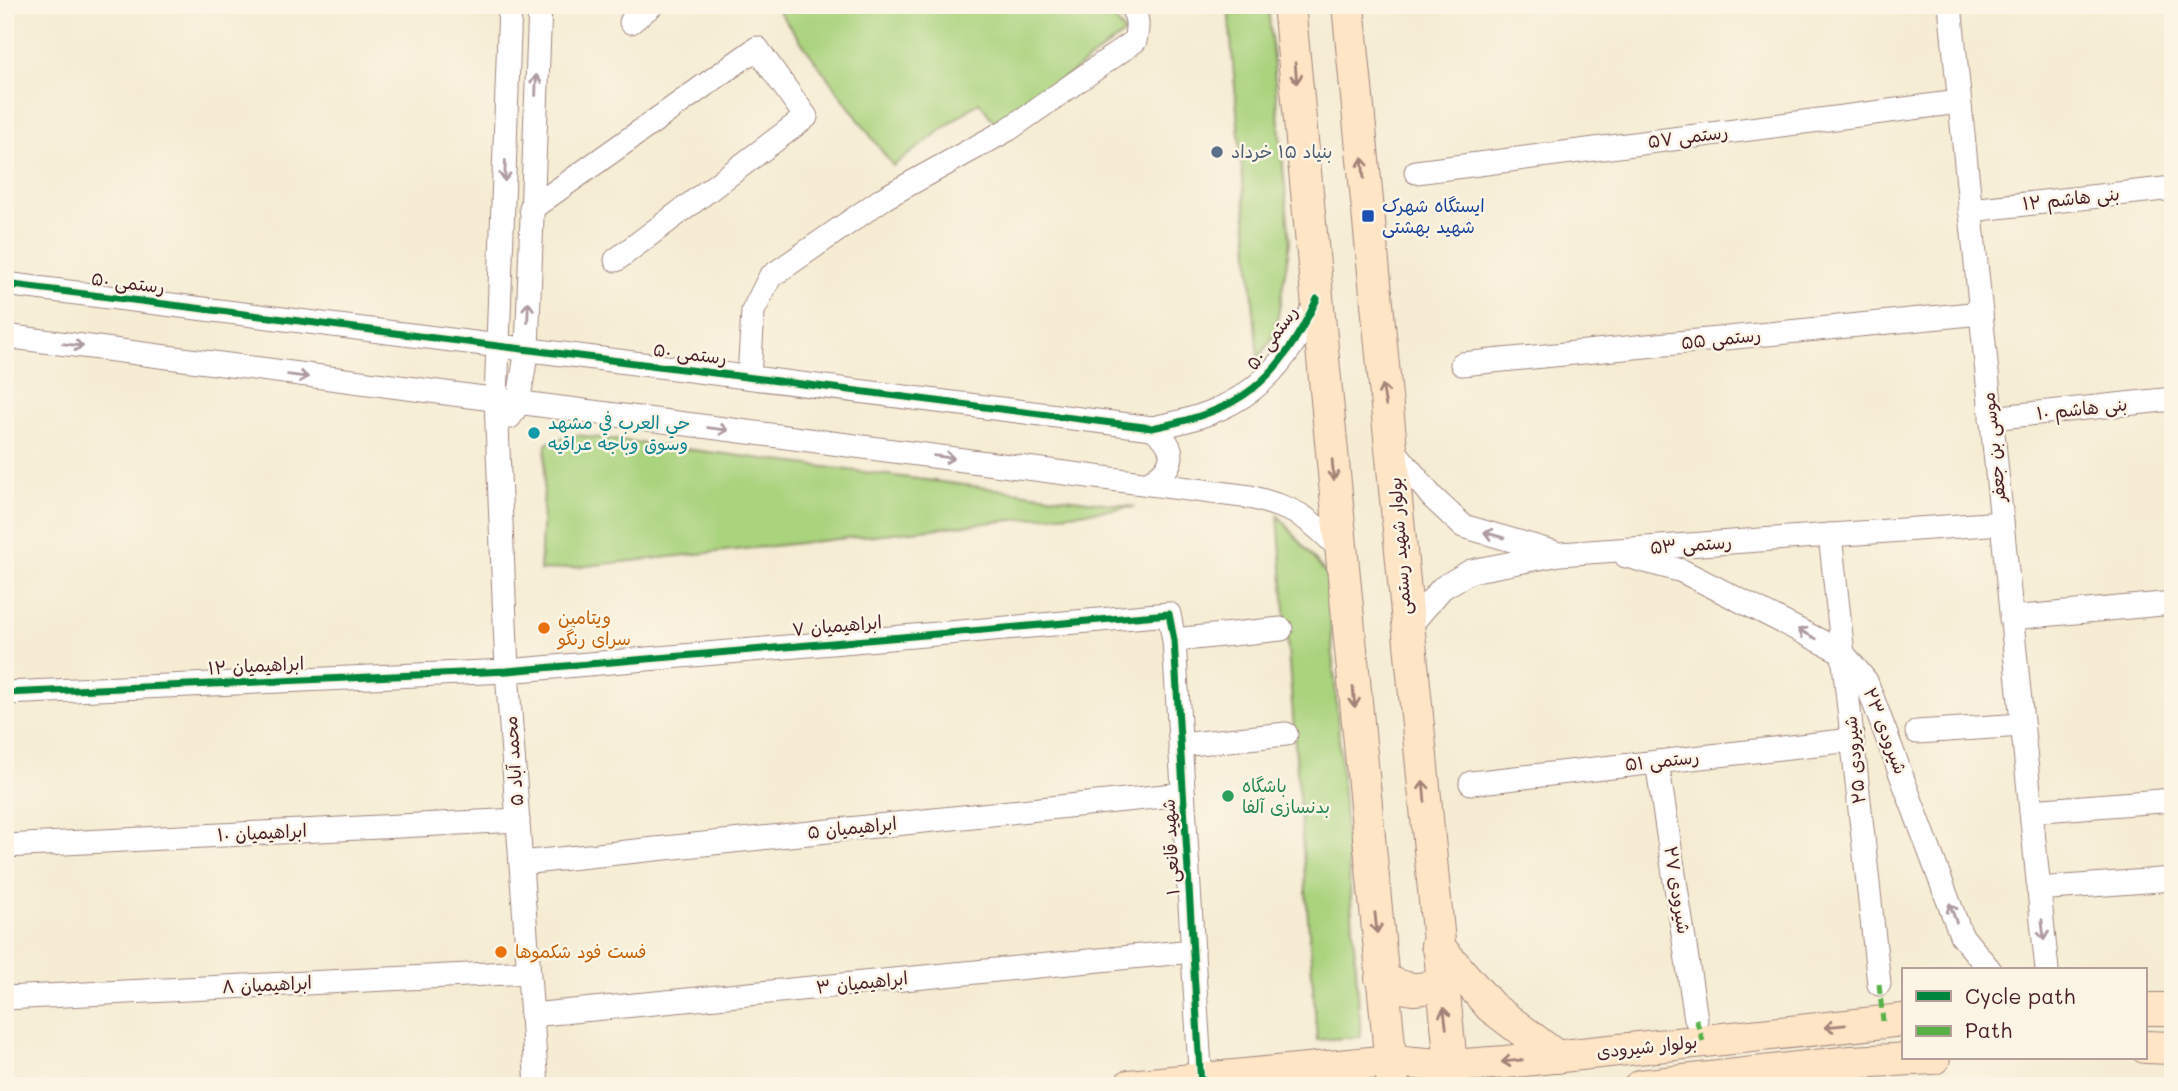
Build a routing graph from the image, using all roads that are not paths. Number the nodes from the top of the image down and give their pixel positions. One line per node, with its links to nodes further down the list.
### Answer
1 (510, 5): 19 (street, one-way to 19)
2 (540, 5): 12 (street, one-way to 2)
3 (652, 5): 8 (street)
4 (1130, 5): 22 (street)
5 (1289, 5): 16 (main road, one-way to 16)
6 (1348, 5): 27 (main road, بولوار شهید رستمی, one-way to 6)
7 (1950, 5): 9 (street, موسی بن جعفر)
8 (631, 22)
9 (1959, 102): 10 (street, رستمی ۵۷); 13 (street, موسی بن جعفر)
10 (1416, 172)
11 (2173, 188): 13 (street, بنی هاشم ۱۲)
12 (531, 209): 14 (street); 20 (street, one-way to 12)
13 (1970, 210): 17 (street, موسی بن جعفر)
14 (616, 260)
15 (5, 284): 19 (street, رستمی ۵۰)
16 (1317, 299): 26 (street, رستمی ۵۰); 31 (main road, one-way to 31)
17 (1981, 313): 21 (street, رستمی ۵۵); 25 (street, موسی بن جعفر)
18 (5, 336): 24 (street, one-way to 24)
19 (499, 346): 20 (street, رستمی ۵۰); 24 (street)
20 (527, 349): 22 (street, رستمی ۵۰); 24 (street)
21 (1462, 364)
22 (750, 377): 26 (street, رستمی ۵۰)
23 (2173, 399): 25 (street, بنی هاشم ۱۰)
24 (507, 402): 28 (street, one-way to 28); 41 (street, محمد آباد ۵)
25 (1991, 418): 29 (street, موسی بن جعفر)
26 (1152, 428): 28 (street)
27 (1392, 449): 33 (street, one-way to 27); 38 (main road, بولوار شهید رستمی)
28 (1150, 482): 31 (street)
29 (2002, 523): 30 (street, رستمی ۵۳); 36 (street, موسی بن جعفر)
30 (1830, 535): 32 (street, رستمی ۵۳); 40 (street, شیرودی ۲۵)
31 (1340, 549): 63 (main road, one-way to 63)
32 (1608, 551): 33 (street, رستمی ۵۳); 40 (street, شیرودی ۲۳, one-way to 32)
33 (1560, 554): 38 (street, رستمی ۵۳)
34 (2173, 603): 36 (street)
35 (1169, 614): 39 (street, شهید قانعی ۱); 41 (street, ابراهیمیان ۷)
36 (2011, 618): 43 (street, موسی بن جعفر)
37 (1281, 629): 39 (street)
38 (1406, 631): 58 (main road, بولوار شهید رستمی, one-way to 38)
39 (1174, 640): 47 (street, شهید قانعی ۱)
40 (1842, 652): 46 (street, شیرودی ۲۵); 60 (street, شیرودی ۲۳, one-way to 40)
41 (508, 671): 42 (street, ابراهیمیان ۱۲); 53 (street, محمد آباد ۵)
42 (5, 693)
43 (2022, 725): 44 (street); 52 (street, موسی بن جعفر)
44 (1916, 732)
45 (1286, 734): 47 (street)
46 (1852, 740): 48 (street, رستمی ۵۱); 65 (street, شیرودی ۲۵)
47 (1180, 745): 50 (street, شهید قانعی ۱)
48 (1657, 762): 49 (street, رستمی ۵۱); 70 (street, شیرودی ۲۷)
49 (1471, 783)
50 (1184, 794): 55 (street, ابراهیمیان ۵); 59 (street, شهید قانعی ۱)
51 (2173, 800): 52 (street)
52 (2031, 811): 57 (street, موسی بن جعفر)
53 (518, 820): 54 (street, ابراهیمیان ۱۰); 55 (street, محمد آباد ۵)
54 (5, 846)
55 (521, 863): 62 (street, محمد آباد ۵)
56 (2173, 879): 57 (street)
57 (2038, 889): 61 (street, موسی بن جعفر, one-way to 61)
58 (1437, 945): 64 (main road, بولوار شهید رستمی); 74 (main road)
59 (1193, 951): 69 (street, ابراهیمیان ۳); 78 (street, شهید قانعی ۱)
60 (1988, 968)
61 (2047, 968)
62 (528, 972): 66 (street, ابراهیمیان ۸); 69 (street, محمد آباد ۵)
63 (1381, 978): 64 (main road); 76 (main road)
64 (1441, 979): 77 (main road, بولوار شهید رستمی, one-way to 64)
65 (1880, 984)
66 (5, 998)
67 (2146, 1009): 68 (main road)
68 (2173, 1009)
69 (531, 1015): 79 (street, محمد آباد ۵)
70 (1696, 1019)
71 (1902, 1020): 74 (main road, بولوار شیرودی, one-way to 74)
72 (2146, 1047): 73 (main road)
73 (2173, 1048)
74 (1557, 1057): 77 (main road, بولوار شیرودی, one-way to 77)
75 (1902, 1060): 81 (main road)
76 (1392, 1074): 77 (main road, بولوار شیرودی); 78 (main road, بولوار شیرودی)
77 (1452, 1076)
78 (1200, 1082): 80 (main road, بولوار شیرودی)
79 (537, 1086)
80 (1129, 1086)
81 (1640, 1086)

